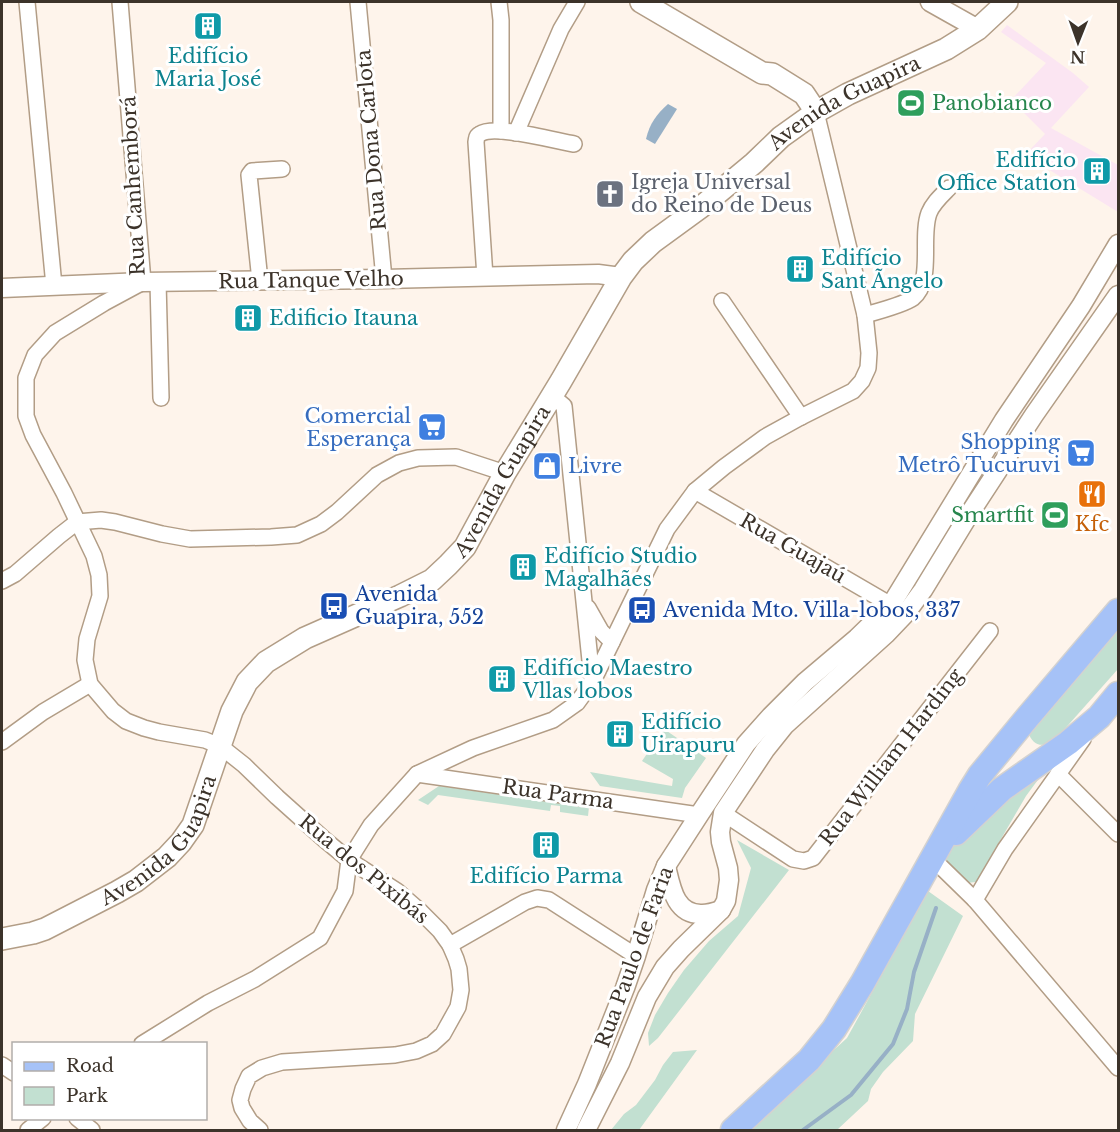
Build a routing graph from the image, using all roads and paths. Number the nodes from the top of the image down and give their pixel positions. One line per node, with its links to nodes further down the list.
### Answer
1 (27, 2): 21 (street)
2 (120, 2): 20 (street, Rua Canhemborá)
3 (358, 2): 18 (street, Rua Dona Carlota)
4 (499, 2): 11 (street)
5 (577, 2): 11 (street)
6 (641, 2): 10 (main road)
7 (930, 2): 9 (street)
8 (1007, 2): 9 (main road, Avenida Guapira)
9 (978, 29): 10 (main road, Avenida Guapira)
10 (816, 112): 17 (main road, Avenida Guapira); 26 (street)
11 (509, 132): 12 (street); 16 (street)
12 (574, 144)
13 (282, 169): 19 (street)
14 (949, 188): 26 (street)
15 (1119, 243): 25 (street, Rua Paulo de Faria)
16 (485, 277): 17 (street, Rua Tanque Velho); 18 (street, Rua Tanque Velho)
17 (621, 277): 28 (main road, Avenida Guapira)
18 (384, 279): 19 (street, Rua Tanque Velho)
19 (260, 281): 20 (street, Rua Tanque Velho)
20 (151, 282): 21 (street, Rua Tanque Velho); 29 (street); 33 (street, Rua Canhemborá)
21 (54, 286): 22 (street, Rua Tanque Velho)
22 (2, 288)
23 (1119, 295): 27 (street)
24 (722, 302): 30 (street)
25 (1081, 306): 27 (street); 36 (street, Rua Paulo de Faria)
26 (865, 315): 30 (street)
27 (1101, 320): 48 (street)
28 (552, 396): 31 (main road, Avenida Guapira); 35 (street)
29 (160, 398)
30 (801, 417): 32 (street)
31 (505, 473): 33 (street); 45 (main road, Avenida Guapira)
32 (695, 491): 36 (street, Rua Guajaú); 39 (street)
33 (77, 522): 34 (street); 41 (street, Rua Canhemborá)
34 (2, 581)
35 (584, 600): 39 (street); 40 (street)
36 (891, 604): 49 (street, Rua Paulo de Faria)
37 (1119, 611): 43 (main road)
38 (990, 631): 48 (street, Rua William Harding)
39 (612, 642): 40 (street)
40 (592, 681): 47 (street)
41 (90, 684): 44 (street); 45 (street)
42 (1119, 694): 46 (main road)
43 (1027, 718): 46 (main road); 51 (main road)
44 (2, 742)
45 (220, 746): 52 (street, Rua dos Pixibás); 56 (main road, Avenida Guapira)
46 (1053, 765): 50 (street); 51 (main road); 54 (street)
47 (417, 774): 49 (street, Rua Parma); 52 (street)
48 (723, 813): 55 (street)
49 (699, 814): 53 (street, Rua Paulo de Faria)
50 (1119, 834)
51 (935, 855): 54 (street); 68 (main road)
52 (350, 860): 57 (street, Rua dos Pixibás); 59 (street)
53 (666, 866): 55 (street); 58 (street, Rua Paulo de Faria)
54 (975, 900): 60 (street)
55 (721, 910): 67 (street, Rua Paulo de Faria)
56 (2, 939)
57 (450, 945): 58 (street); 65 (street, Rua dos Pixibás)
58 (636, 956): 66 (street, Rua Paulo de Faria)
59 (145, 1042)
60 (1119, 1068)
61 (42, 1120): 63 (street)
62 (78, 1120): 64 (street)
63 (28, 1131)
64 (92, 1131)
65 (260, 1131)
66 (566, 1131)
67 (586, 1131)
68 (733, 1131)

